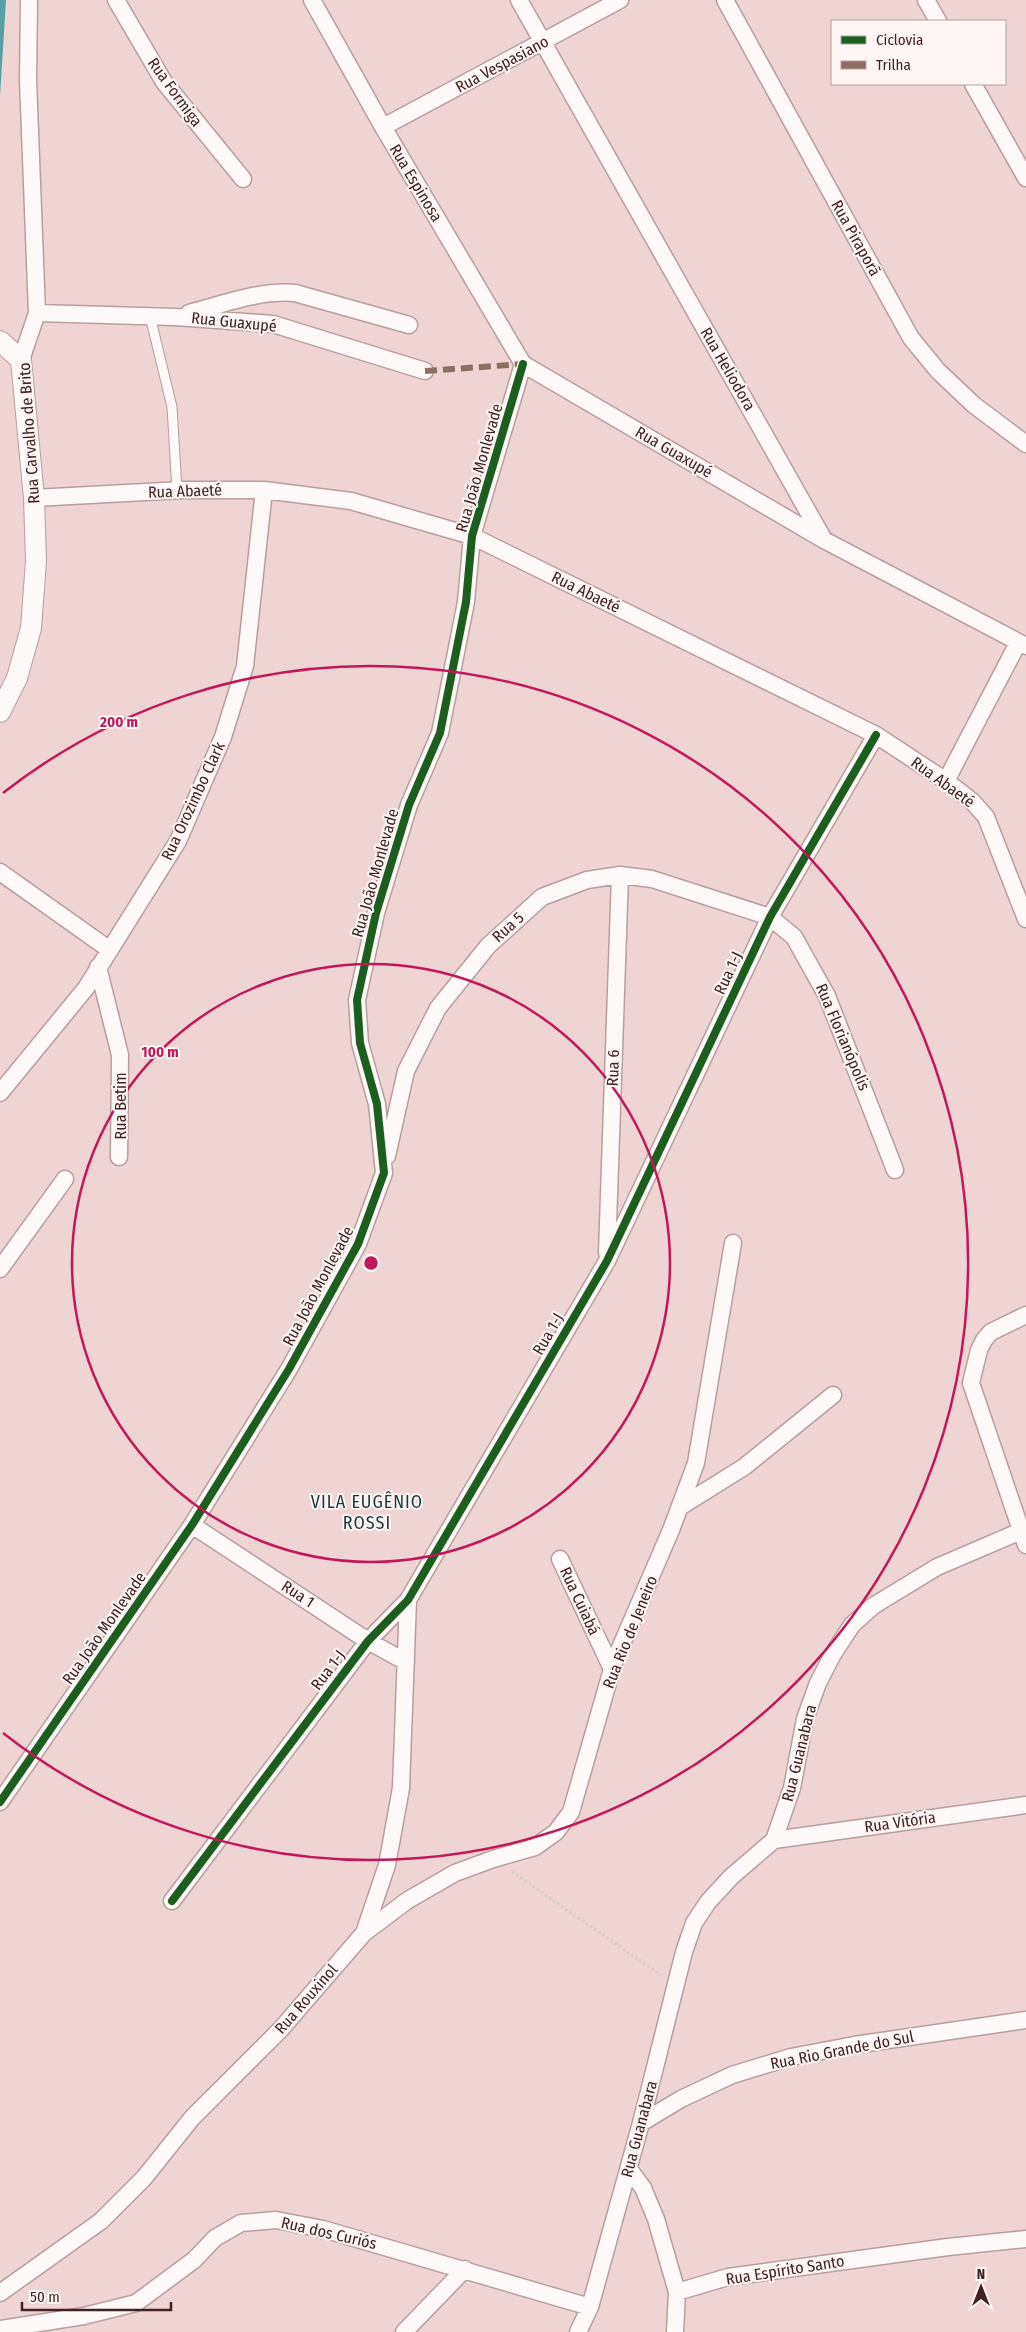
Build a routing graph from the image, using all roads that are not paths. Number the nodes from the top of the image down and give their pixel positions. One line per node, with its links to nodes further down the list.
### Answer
1 (29, 0): 14 (street, Rua Carvalho de Brito)
2 (116, 0): 13 (street, Rua Formiga)
3 (312, 0): 11 (street, Rua Espinosa)
4 (519, 0): 9 (street, Rua Heliodora)
5 (620, 0): 9 (street, Rua Vespasiano)
6 (725, 0): 22 (street, Rua Piraporã)
7 (926, 0): 8 (street)
8 (937, 20)
9 (542, 42): 11 (street, Rua Vespasiano); 27 (street, Rua Heliodora)
10 (974, 85): 12 (street)
11 (383, 127): 20 (street, Rua Espinosa)
12 (1026, 178)
13 (243, 179)
14 (37, 313): 15 (street, Rua Guaxupé); 19 (street, Rua Carvalho de Brito)
15 (150, 316): 16 (street, Rua Guaxupé); 23 (lane)
16 (175, 317): 17 (street); 21 (street, Rua Guaxupé)
17 (409, 325)
18 (0, 341): 19 (street)
19 (21, 360): 25 (street, Rua Carvalho de Brito)
20 (524, 364): 26 (street, Rua João Monlevade); 27 (street, Rua Guaxupé)
21 (425, 372)
22 (1026, 444)
23 (176, 490): 24 (street, Rua Abaeté); 25 (street, Rua Abaeté)
24 (264, 490): 26 (street, Rua Abaeté); 36 (street, Rua Orozimbo Clark)
25 (34, 498): 29 (street, Rua Carvalho de Brito)
26 (472, 536): 30 (street, Rua Abaeté); 41 (street, Rua João Monlevade)
27 (824, 540): 28 (street)
28 (1022, 644): 31 (street)
29 (0, 712)
30 (876, 735): 31 (street, Rua Abaeté); 34 (street, Rua 1-J)
31 (946, 781): 35 (street, Rua Abaeté)
32 (0, 872): 36 (street)
33 (620, 875): 34 (street, Rua 5); 41 (street, Rua 5); 44 (street, Rua 6)
34 (770, 917): 40 (street, Rua Florianópolis); 44 (street, Rua 1-J)
35 (1026, 920)
36 (110, 950): 37 (street, Rua Orozimbo Clark)
37 (98, 967): 38 (street, Rua Orozimbo Clark); 39 (street, Rua Betim)
38 (0, 1093)
39 (119, 1158)
40 (895, 1170)
41 (384, 1173): 49 (street, Rua João Monlevade)
42 (65, 1179): 45 (street)
43 (733, 1243): 48 (street, Rua Rio de Jeneiro)
44 (607, 1261): 52 (street, Rua 1-J)
45 (0, 1269)
46 (1026, 1315): 50 (street)
47 (832, 1395): 48 (street)
48 (680, 1507): 55 (street, Rua Rio de Jeneiro)
49 (192, 1524): 53 (street, Rua 1); 56 (street, Rua João Monlevade)
50 (1023, 1538): 58 (street, Rua Guanabara)
51 (560, 1559): 55 (street, Rua Cuiabá)
52 (408, 1600): 53 (street, Rua 1-J); 54 (street, Rua Rouxinol)
53 (368, 1641): 54 (street, Rua 1); 59 (street, Rua 1-J)
54 (406, 1662): 60 (street, Rua Rouxinol)
55 (612, 1669): 60 (street, Rua Rio de Jeneiro)
56 (0, 1802)
57 (1026, 1805): 58 (street, Rua Vitória)
58 (774, 1840): 62 (street, Rua Guanabara)
59 (172, 1902)
60 (364, 1933): 67 (street, Rua Rouxinol)
61 (1026, 2020): 62 (street, Rua Rio Grande do Sul)
62 (641, 2123): 63 (street, Rua Guanabara)
63 (629, 2169): 66 (street); 68 (street, Rua Guanabara)
64 (1026, 2239): 66 (street, Rua Espírito Santo)
65 (465, 2269): 68 (street, Rua dos Curiós); 69 (street, Rua dos Curiós); 70 (street)
66 (677, 2292): 72 (street)
67 (0, 2293)
68 (590, 2307): 71 (street)
69 (0, 2329)
70 (404, 2332)
71 (578, 2332)
72 (675, 2332)

